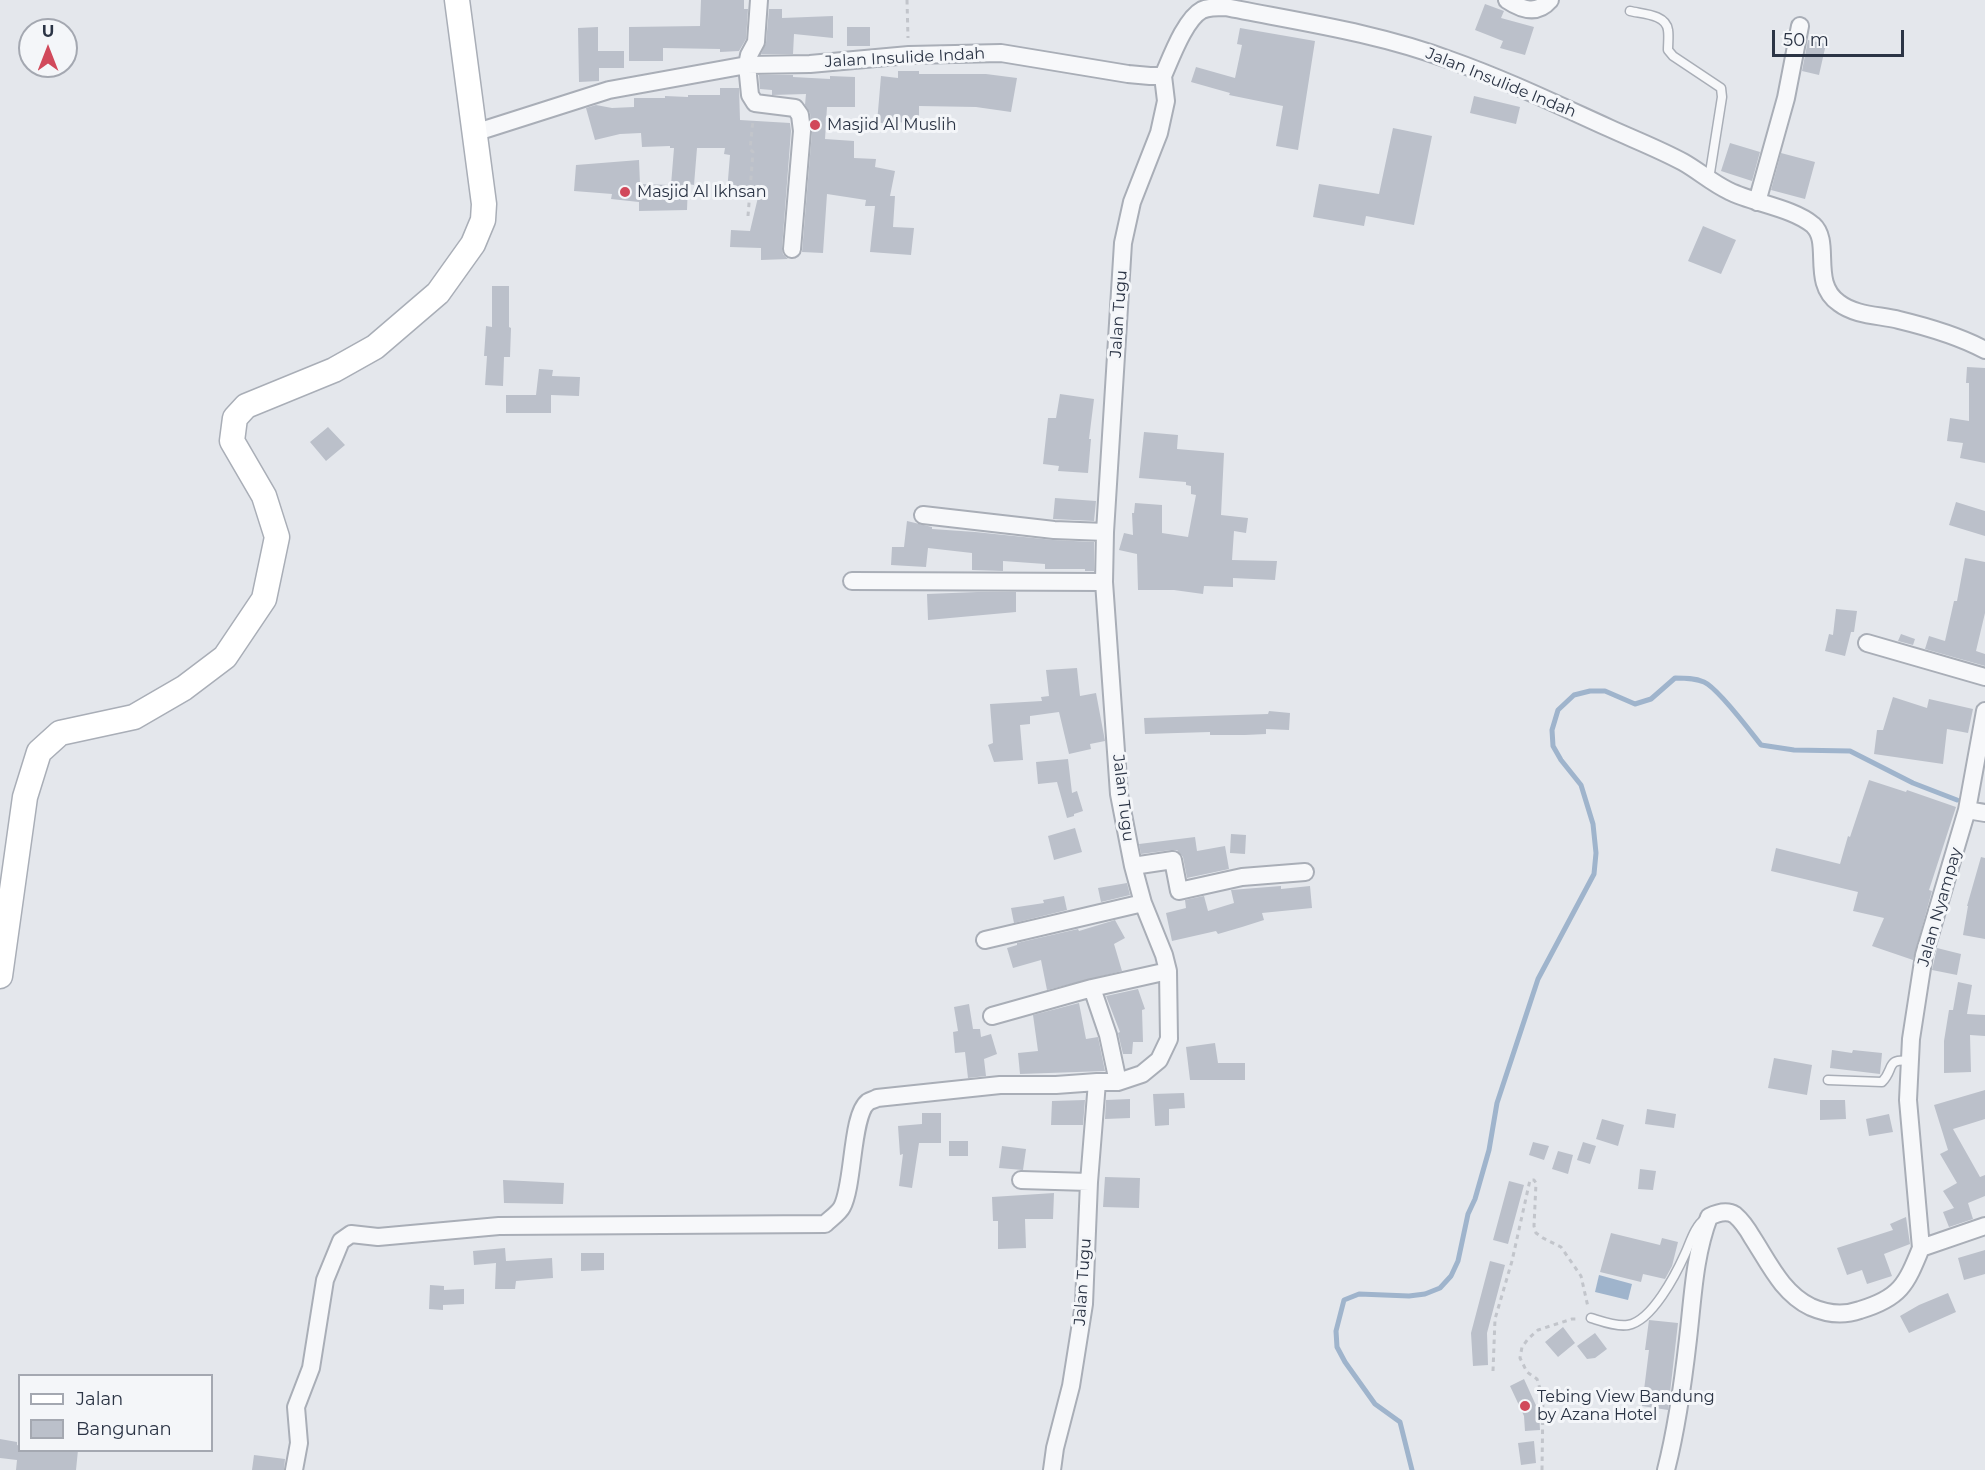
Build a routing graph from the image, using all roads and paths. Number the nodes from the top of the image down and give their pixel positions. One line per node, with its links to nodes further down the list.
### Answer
1 (457, 0): 12 (main road)
2 (759, 0): 9 (street)
3 (907, 0): 8 (path)
4 (1507, 0): 5 (street)
5 (1550, 0)
6 (1630, 11): 13 (lane)
7 (1800, 26): 14 (street)
8 (909, 55): 9 (street, Jalan Insulide Indah); 10 (street, Jalan Insulide Indah)
9 (747, 65): 11 (street); 12 (street, Jalan Insulide Indah)
10 (1163, 76): 13 (street, Jalan Insulide Indah); 19 (street, Jalan Tugu)
11 (755, 104): 15 (path); 16 (street)
12 (474, 133): 32 (main road)
13 (1709, 179): 14 (street, Jalan Insulide Indah)
14 (1757, 202): 17 (street, Jalan Insulide Indah)
15 (748, 216)
16 (792, 249)
17 (1985, 350)
18 (923, 515): 19 (street)
19 (1105, 532): 21 (street, Jalan Tugu)
20 (852, 581): 21 (street)
21 (1104, 582): 27 (street, Jalan Tugu)
22 (1867, 643): 23 (street)
23 (1985, 677)
24 (1985, 711): 25 (street, Jalan Nyampay)
25 (1967, 810): 26 (street); 35 (street, Jalan Nyampay)
26 (1985, 813)
27 (1133, 866): 28 (street); 29 (street, Jalan Tugu)
28 (1305, 872)
29 (1143, 903): 30 (street); 31 (street, Jalan Tugu)
30 (985, 940)
31 (1168, 971): 33 (street); 38 (street, Jalan Tugu)
32 (0, 976)
33 (1092, 988): 34 (street); 38 (street)
34 (992, 1016)
35 (1910, 1061): 36 (lane); 43 (street, Jalan Nyampay)
36 (1828, 1080)
37 (1097, 1082): 38 (street, Jalan Tugu); 40 (street, Jalan Tugu); 46 (street)
38 (1118, 1082)
39 (1021, 1180): 40 (street)
40 (1089, 1182): 47 (street, Jalan Tugu)
41 (1709, 1217): 43 (street); 44 (lane); 49 (street)
42 (1985, 1226): 43 (street)
43 (1921, 1248)
44 (1591, 1318): 45 (path); 48 (path)
45 (1493, 1371)
46 (294, 1470)
47 (1052, 1470)
48 (1542, 1470)
49 (1666, 1470)

